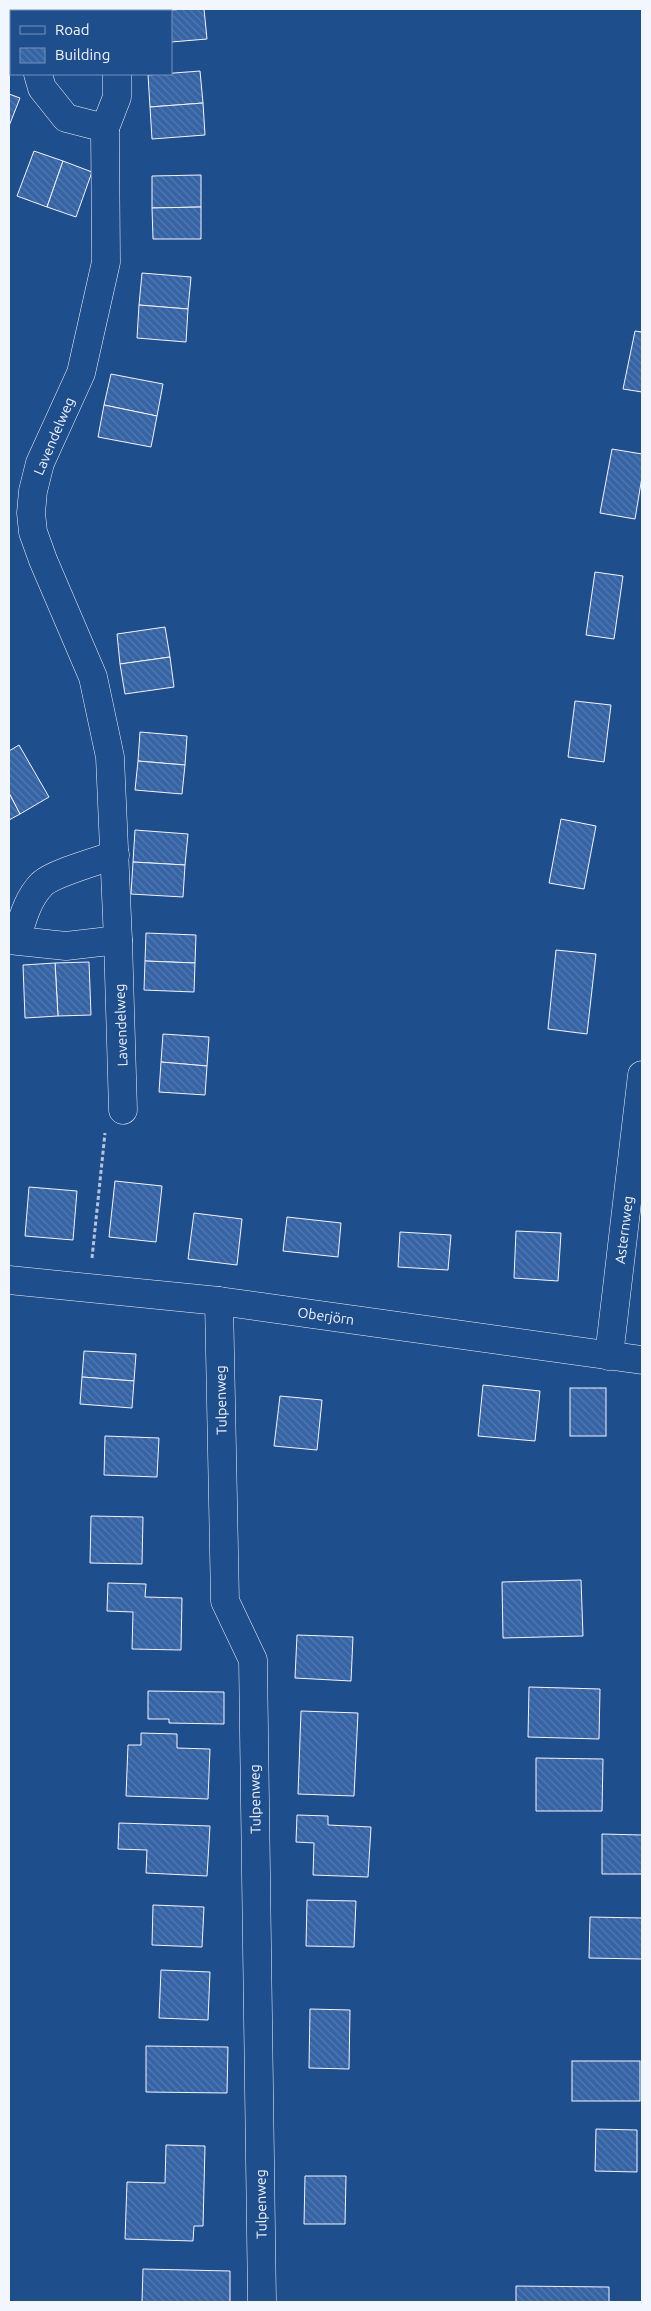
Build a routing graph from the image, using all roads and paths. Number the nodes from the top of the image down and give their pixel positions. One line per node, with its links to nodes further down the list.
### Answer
1 (38, 75): 3 (street)
2 (117, 75): 3 (street, Lavendelweg)
3 (105, 128): 4 (street, Lavendelweg)
4 (115, 855): 5 (street); 6 (street, Lavendelweg)
5 (13, 940): 6 (street)
6 (118, 940): 8 (street, Lavendelweg)
7 (642, 1075): 12 (street, Asternweg)
8 (123, 1110): 10 (path)
9 (9, 1280): 10 (street, Oberjörn)
10 (89, 1286): 11 (street, Oberjörn)
11 (219, 1302): 12 (street, Oberjörn); 14 (street, Tulpenweg)
12 (609, 1356): 13 (street, Oberjörn)
13 (642, 1360)
14 (262, 2302)

